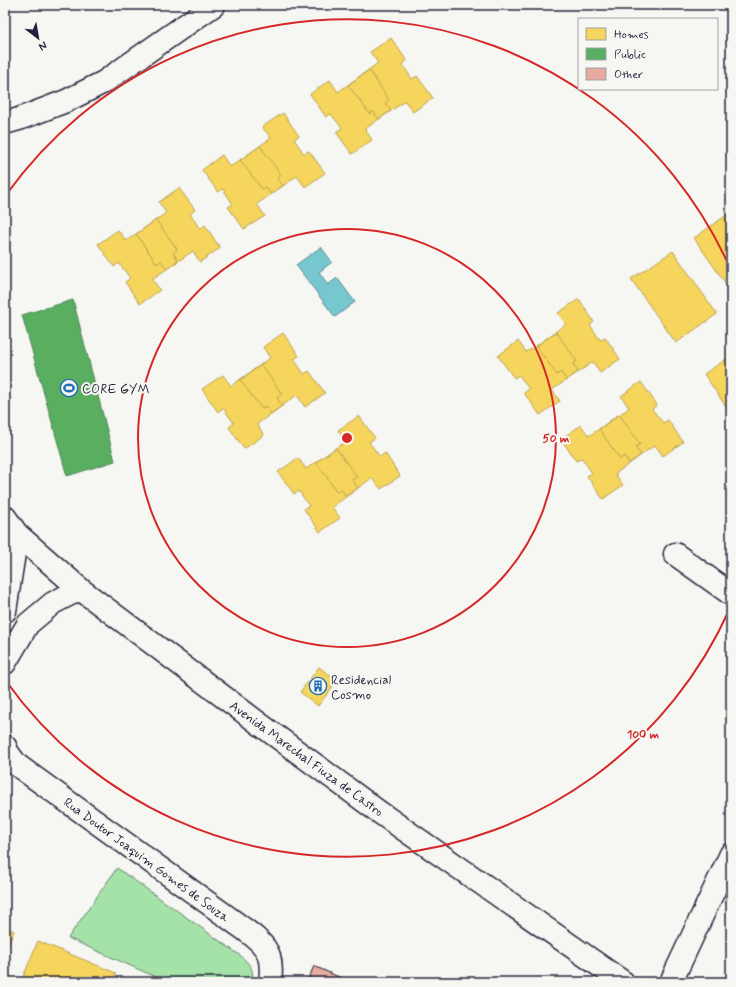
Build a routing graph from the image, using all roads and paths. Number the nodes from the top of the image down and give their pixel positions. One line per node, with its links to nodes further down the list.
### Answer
1 (214, 5): 2 (street)
2 (5, 123)
3 (11, 525): 5 (street, Avenida Marechal Fiuza de Castro); 7 (street)
4 (675, 554): 6 (street)
5 (80, 589): 8 (street); 12 (street, Avenida Marechal Fiuza de Castro)
6 (731, 594)
7 (5, 611)
8 (5, 663)
9 (5, 746): 11 (street, Rua Doutor Joaquim Gomes de Souza)
10 (731, 854): 13 (street)
11 (270, 982)
12 (623, 982)
13 (671, 982)

